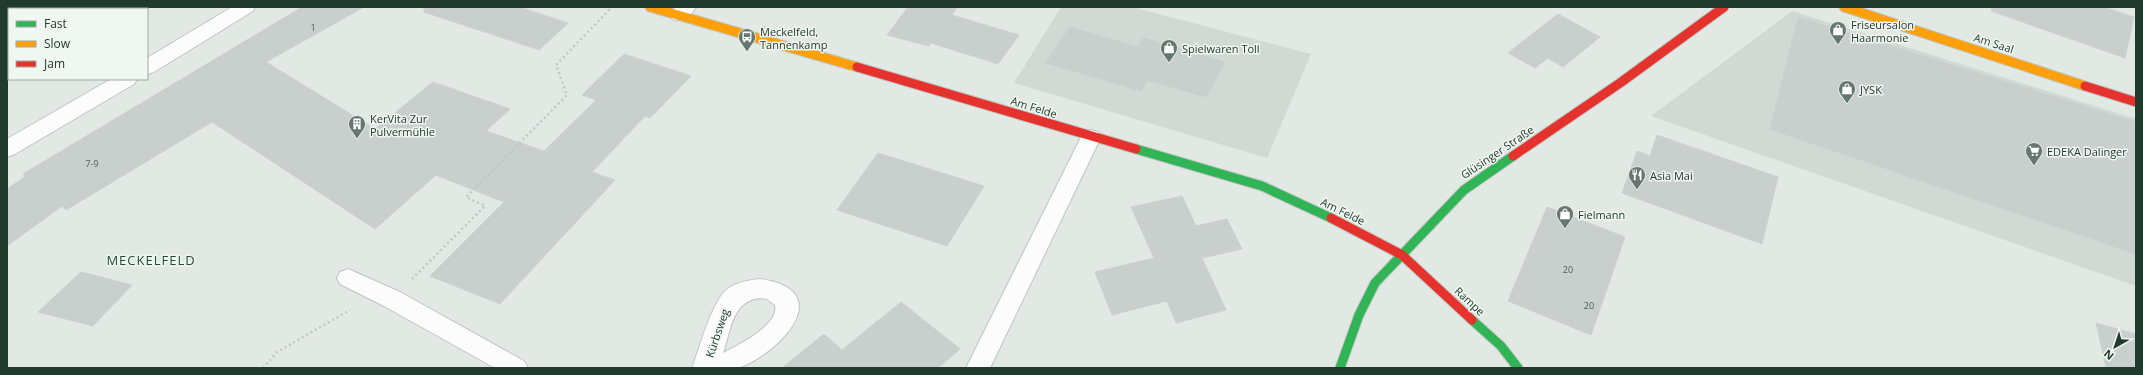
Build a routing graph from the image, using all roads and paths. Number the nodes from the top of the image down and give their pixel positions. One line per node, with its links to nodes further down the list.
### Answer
1 (246, 7): 7 (street)
2 (612, 7): 14 (path)
3 (650, 7): 6 (street, Am Felde)
4 (1724, 7): 12 (street, Glüsinger Straße)
5 (1844, 7): 9 (street, Am Saal)
6 (683, 11): 10 (street, Am Felde)
7 (148, 66)
8 (125, 80): 11 (street)
9 (2136, 102)
10 (1091, 137): 12 (street, Am Felde); 19 (lane)
11 (7, 149)
12 (1402, 255): 20 (street, Glüsinger Straße); 21 (street, Rampe)
13 (348, 278): 14 (lane)
14 (386, 296): 15 (path); 16 (lane)
15 (263, 368)
16 (516, 368)
17 (705, 368): 18 (street, Kürbsweg)
18 (716, 368)
19 (978, 368)
20 (1340, 368)
21 (1518, 368)

